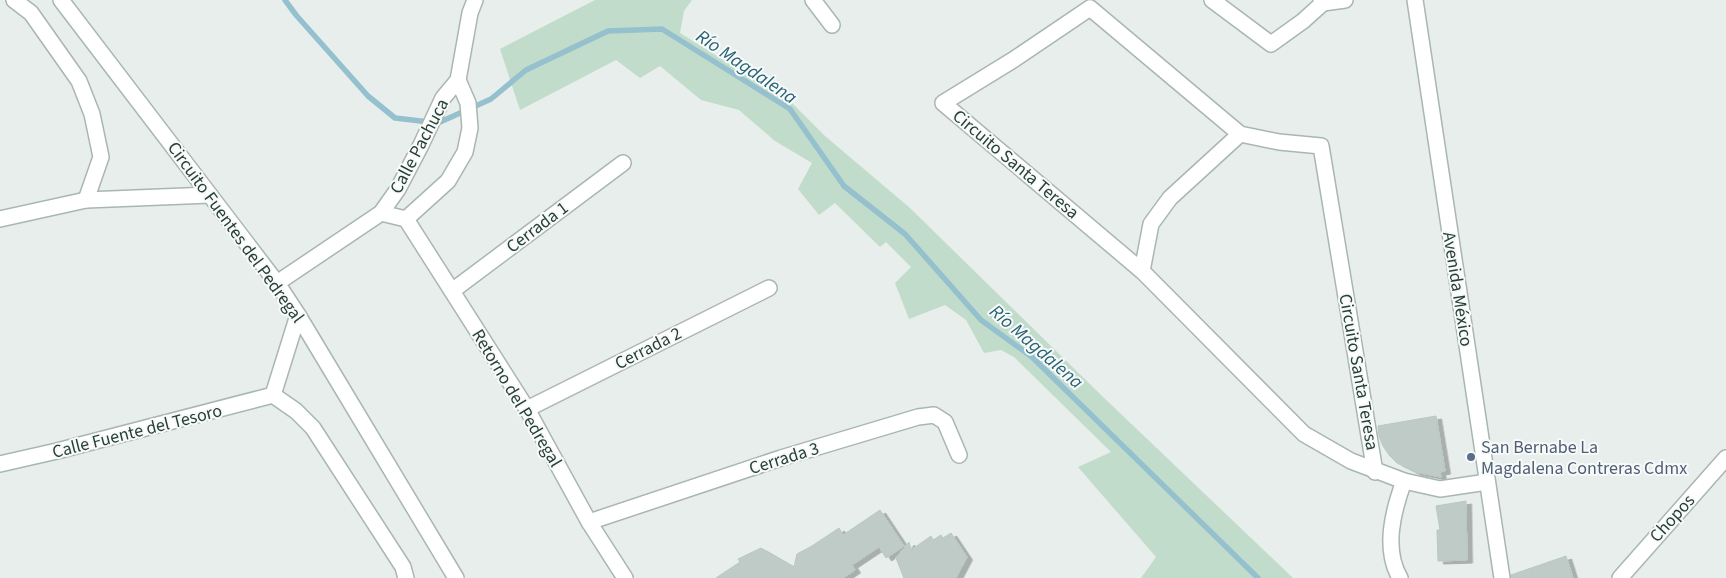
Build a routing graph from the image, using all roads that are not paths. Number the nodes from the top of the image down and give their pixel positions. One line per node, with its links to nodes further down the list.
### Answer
1 (14, 0): 14 (street)
2 (61, 0): 13 (street, Circuito Fuentes del Pedregal)
3 (475, 0): 10 (street, Calle Pachuca)
4 (813, 0): 9 (street)
5 (1212, 0): 8 (street)
6 (1345, 0): 8 (street)
7 (1415, 0): 30 (street, Avenida México)
8 (1322, 2)
9 (832, 25)
10 (458, 80): 15 (street, Calle Pachuca); 17 (street, Calle Pachuca)
11 (1240, 134): 18 (street); 18 (street, Circuito Santa Teresa); 28 (street, Circuito Santa Teresa)
12 (623, 163): 21 (street, Cerrada 1)
13 (210, 194): 14 (street); 19 (street, Circuito Fuentes del Pedregal)
14 (86, 200): 16 (street)
15 (381, 213): 17 (street, Calle Pachuca); 19 (street, Calle Pachuca)
16 (0, 219)
17 (406, 219): 21 (street, Retorno del Pedregal)
18 (1142, 271): 28 (street, Circuito Santa Teresa)
19 (277, 283): 22 (street, Circuito Fuentes del Pedregal)
20 (769, 288): 24 (street, Cerrada 2)
21 (452, 291): 24 (street, Retorno del Pedregal)
22 (298, 315): 23 (street); 33 (street, Circuito Fuentes del Pedregal)
23 (273, 395): 27 (street, Calle Fuente del Tesoro); 32 (street)
24 (527, 409): 31 (street, Retorno del Pedregal)
25 (959, 455): 31 (street, Cerrada 3)
26 (1726, 458): 37 (street, Chopos)
27 (0, 464)
28 (1376, 472): 29 (street, Circuito Santa Teresa)
29 (1404, 481): 30 (street, Circuito Santa Teresa); 35 (street)
30 (1487, 482): 36 (street, Avenida México)
31 (589, 522): 34 (street, Retorno del Pedregal)
32 (406, 578)
33 (456, 578)
34 (625, 578)
35 (1400, 578)
36 (1502, 578)
37 (1620, 578)

